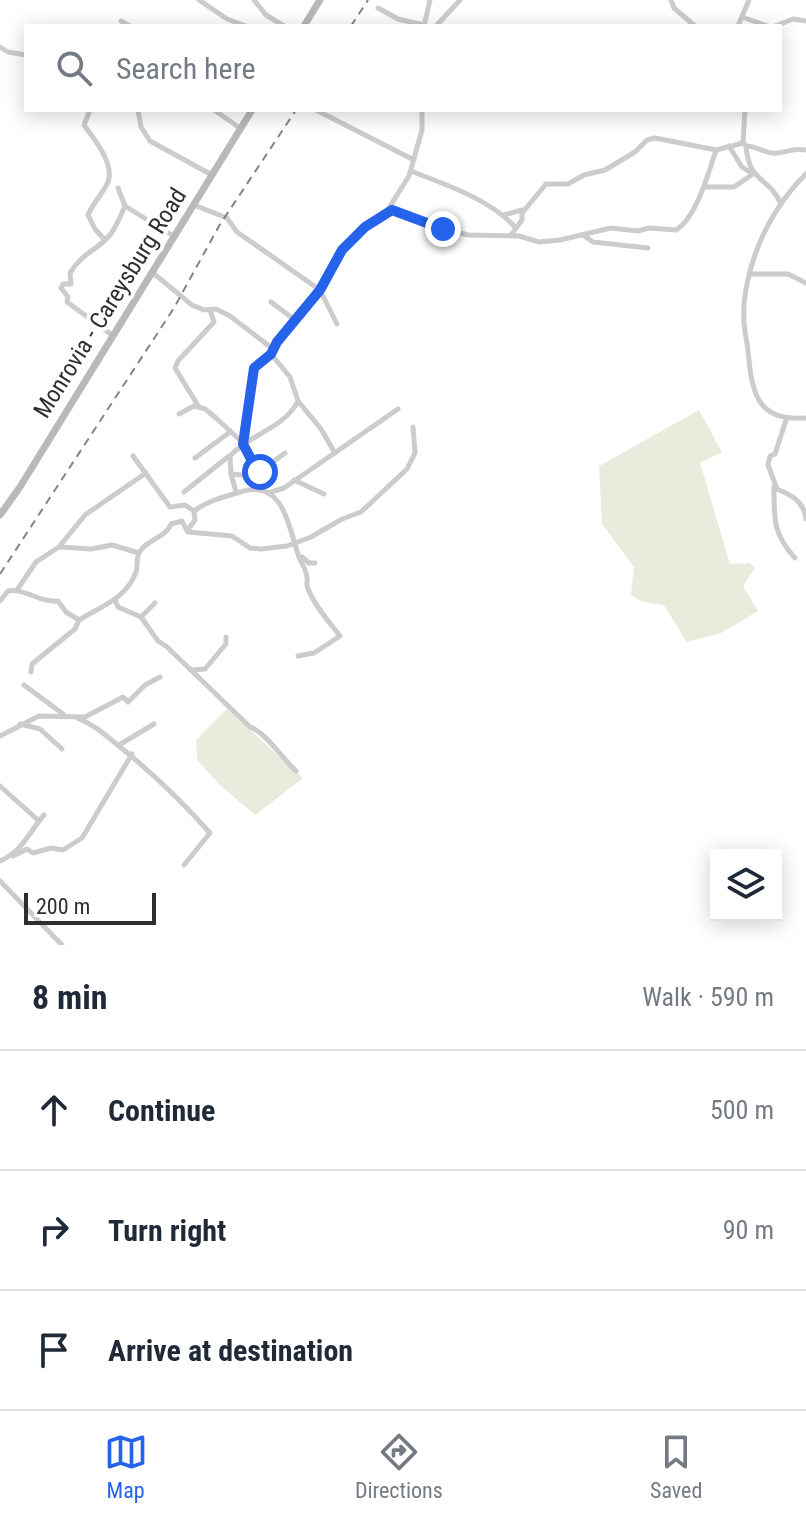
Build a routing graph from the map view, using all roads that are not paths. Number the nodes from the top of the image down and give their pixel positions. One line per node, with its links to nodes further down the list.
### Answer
1 (199, 0): 13 (street)
2 (254, 0): 14 (street)
3 (320, 0): 15 (main road)
4 (430, 0): 17 (street)
5 (460, 0): 18 (street)
6 (671, 0): 19 (street)
7 (749, 0): 9 (street)
8 (378, 8): 16 (street)
9 (742, 17): 20 (street); 21 (street)
10 (121, 21): 12 (street)
11 (806, 21): 22 (street)
12 (126, 24)
13 (241, 24)
14 (281, 24)
15 (305, 24)
16 (417, 24)
17 (424, 24)
18 (438, 24)
19 (693, 24)
20 (739, 24)
21 (761, 24)
22 (780, 24)
23 (0, 47): 24 (street)
24 (24, 55)
25 (89, 112): 54 (street)
26 (138, 112): 41 (street)
27 (217, 112): 32 (street)
28 (251, 112): 32 (main road, Monrovia - Careysburg Road)
29 (320, 112): 37 (street)
30 (422, 112): 37 (street)
31 (745, 112): 33 (street)
32 (240, 128): 41 (main road, Monrovia - Careysburg Road)
33 (744, 144): 34 (street); 36 (street); 39 (street)
34 (729, 146): 35 (street); 39 (street)
35 (716, 150): 42 (street); 47 (street)
36 (806, 150)
37 (414, 160): 38 (street)
38 (411, 171): 48 (street); 49 (street)
39 (753, 174): 42 (street); 44 (street)
40 (806, 174): 44 (street)
41 (212, 175): 45 (main road, Monrovia - Careysburg Road)
42 (703, 187): 51 (street)
43 (118, 188): 46 (street)
44 (781, 204): 57 (street)
45 (194, 205): 53 (main road, Monrovia - Careysburg Road); 59 (street)
46 (125, 206): 53 (street); 54 (street)
47 (525, 209): 49 (street); 50 (street)
48 (387, 211): 52 (street); 59 (street)
49 (504, 215): 50 (street)
50 (516, 228): 52 (street)
51 (582, 234): 52 (street); 55 (street)
52 (511, 235)
53 (175, 237): 56 (main road, Monrovia - Careysburg Road)
54 (105, 240): 64 (street)
55 (648, 248)
56 (153, 273): 61 (street); 64 (main road, Monrovia - Careysburg Road)
57 (751, 274): 58 (street); 71 (street)
58 (806, 283)
59 (320, 290): 62 (street); 63 (street)
60 (271, 302): 62 (street)
61 (210, 309): 65 (street); 67 (street)
62 (295, 320): 65 (street)
63 (337, 324)
64 (112, 335): 90 (main road, Monrovia - Careysburg Road)
65 (272, 352): 66 (street); 74 (street)
66 (298, 401): 74 (street); 76 (street)
67 (199, 407): 69 (street); 73 (street)
68 (398, 409): 76 (street)
69 (179, 414)
70 (806, 418): 71 (street)
71 (786, 420): 84 (street)
72 (413, 427): 93 (street)
73 (230, 432): 74 (street); 79 (street)
74 (243, 444): 78 (street); 82 (street)
75 (285, 453): 82 (street)
76 (335, 453): 83 (street)
77 (133, 456): 80 (street)
78 (230, 456): 81 (street); 85 (street)
79 (195, 458)
80 (146, 473): 89 (street); 94 (street)
81 (231, 474): 82 (street); 86 (street)
82 (253, 476)
83 (294, 480): 87 (street); 88 (street)
84 (774, 486): 91 (street); 97 (street)
85 (184, 492)
86 (237, 492): 87 (street); 89 (street)
87 (267, 493): 93 (street)
88 (324, 494)
89 (194, 511): 92 (street)
90 (0, 515)
91 (806, 519)
92 (187, 531): 93 (street); 95 (street)
93 (296, 544): 96 (street)
94 (59, 547): 95 (street); 99 (street)
95 (139, 553): 100 (street)
96 (298, 556): 98 (street); 106 (street)
97 (795, 558)
98 (315, 563)
99 (17, 590): 101 (street); 104 (street)
100 (115, 600): 103 (street); 104 (street)
101 (0, 601)
102 (155, 603): 103 (street)
103 (141, 617): 107 (street)
104 (79, 620): 108 (street)
105 (226, 637): 107 (street)
106 (298, 656)
107 (190, 671): 119 (street)
108 (31, 672)
109 (160, 677): 112 (street)
110 (24, 685): 111 (street)
111 (63, 714)
112 (77, 718): 113 (street); 116 (street)
113 (19, 724): 115 (street); 117 (street)
114 (154, 724): 116 (street)
115 (0, 736)
116 (118, 745): 118 (street)
117 (62, 749)
118 (132, 754): 123 (street); 125 (street)
119 (296, 771)
120 (0, 786): 122 (street)
121 (44, 815): 122 (street)
122 (39, 821): 123 (street)
123 (13, 856): 124 (street)
124 (0, 861)
125 (184, 865)
126 (0, 881): 127 (street)
127 (62, 945)

